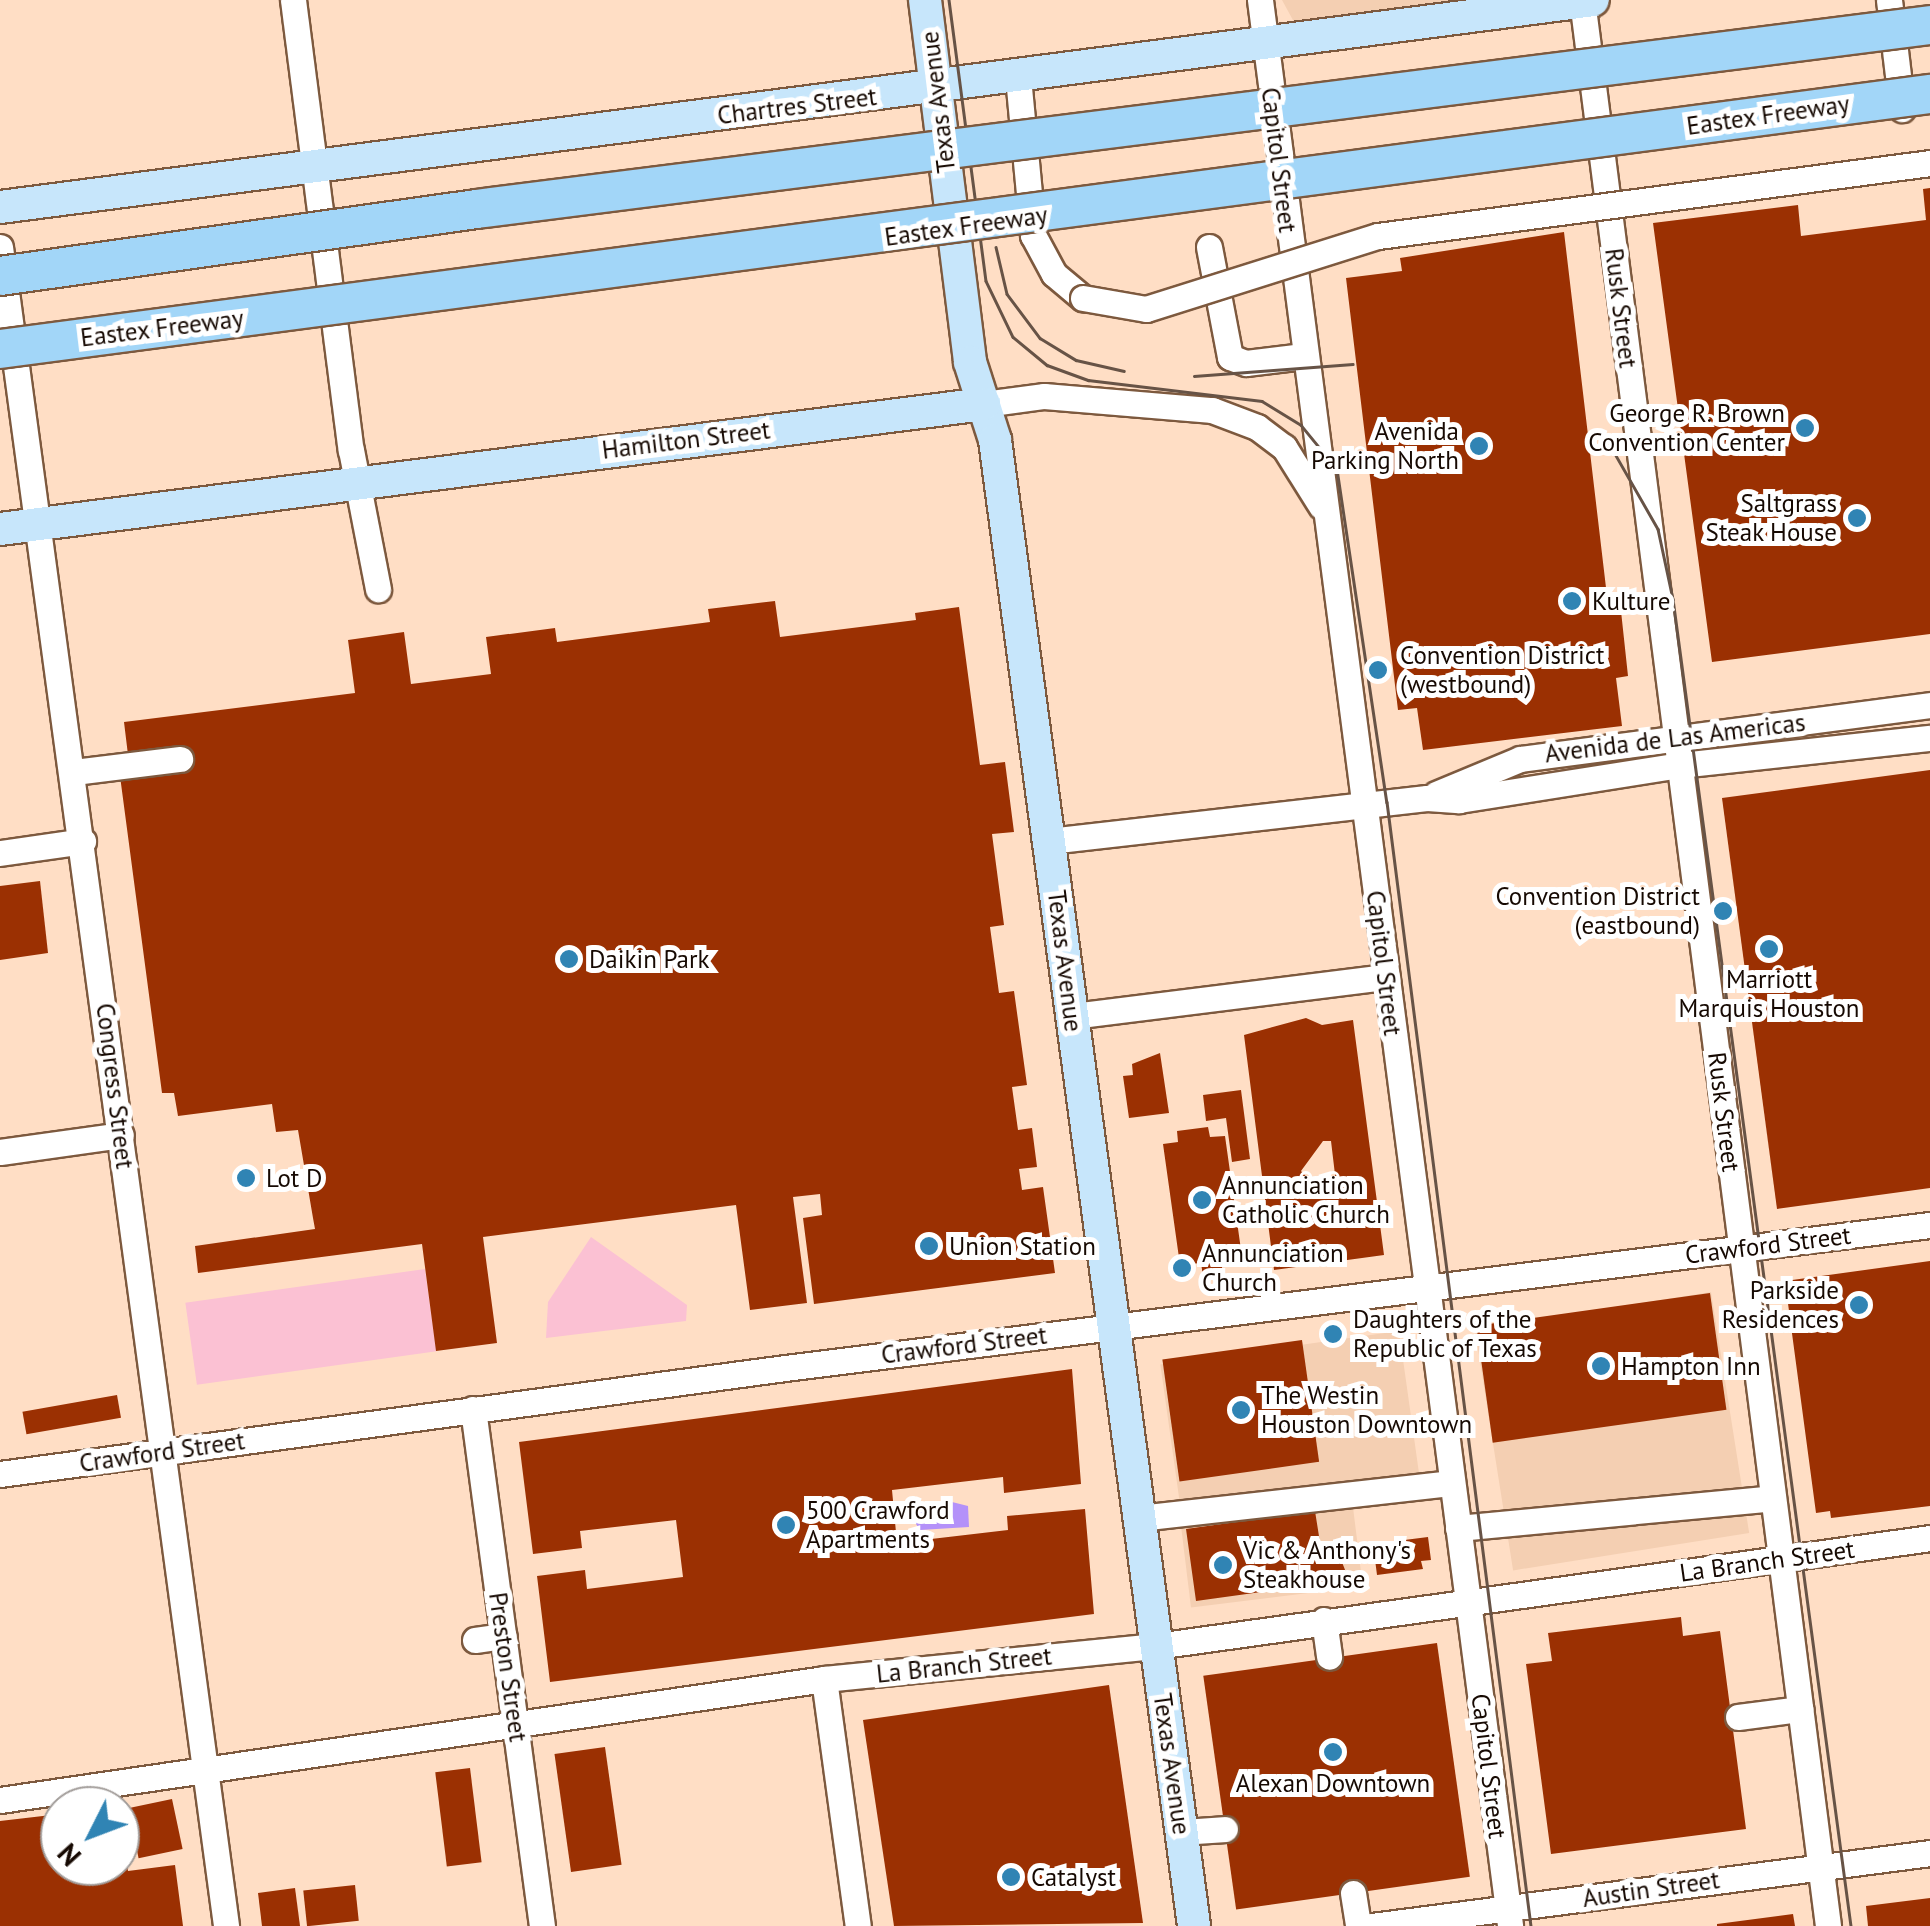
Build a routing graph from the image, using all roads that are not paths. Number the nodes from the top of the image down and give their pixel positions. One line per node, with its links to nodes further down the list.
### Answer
1 (293, 0): 14 (street)
2 (925, 0): 10 (main road, Texas Avenue)
3 (1260, 0): 8 (street, Capitol Street)
4 (1593, 0): 6 (main road, Chartres Street)
5 (1889, 0): 12 (street)
6 (1582, 1): 8 (main road, Chartres Street); 28 (street, Rusk Street)
7 (1930, 25): 18 (highway, bridge)
8 (1264, 44): 9 (main road, Chartres Street); 20 (street, Capitol Street)
9 (1018, 78): 10 (main road, Chartres Street); 13 (street, bridge)
10 (936, 88): 14 (main road, Chartres Street); 21 (main road, Texas Avenue)
11 (1930, 94): 19 (highway, Eastex Freeway, bridge)
12 (1930, 108)
13 (1930, 163)
14 (316, 170): 15 (main road, Chartres Street); 22 (street)
15 (0, 206)
16 (1209, 247): 20 (street)
17 (0, 248): 24 (street, Congress Street)
18 (0, 276)
19 (0, 349)
20 (1304, 356): 23 (street, Capitol Street)
21 (984, 404): 22 (main road, Hamilton Street); 23 (street, Hamilton Street); 36 (main road, Texas Avenue)
22 (359, 480): 24 (main road, Hamilton Street); 26 (street)
23 (1326, 515): 34 (street, Capitol Street)
24 (38, 524): 25 (main road, Hamilton Street); 32 (street, Congress Street)
25 (0, 530)
26 (378, 590)
27 (1930, 705): 28 (street, Avenida de Las Americas)
28 (1676, 738): 31 (street, Rusk Street); 33 (street, Avenida de Las Americas)
29 (1930, 738): 31 (street, Avenida de Las Americas)
30 (180, 760): 32 (street)
31 (1680, 764): 33 (street, Avenida de Las Americas); 43 (street, Rusk Street)
32 (74, 772): 35 (street, Congress Street)
33 (1427, 798): 34 (street, Avenida de Las Americas)
34 (1364, 805): 36 (street, Avenida de Las Americas); 38 (street, Capitol Street)
35 (84, 841): 37 (street); 40 (street, Congress Street)
36 (1049, 842): 39 (main road, Texas Avenue)
37 (0, 852)
38 (1386, 977): 39 (street); 44 (street, Capitol Street)
39 (1072, 1016): 45 (main road, Texas Avenue)
40 (121, 1135): 41 (street); 47 (street, Congress Street)
41 (0, 1152)
42 (1930, 1225): 43 (street, Crawford Street)
43 (1741, 1249): 44 (street, Crawford Street); 50 (street, Rusk Street)
44 (1426, 1285): 45 (street, Crawford Street); 49 (street, Capitol Street)
45 (1114, 1327): 46 (street, Crawford Street); 51 (main road, Texas Avenue)
46 (474, 1409): 47 (street, Crawford Street); 57 (street, Preston Street)
47 (165, 1452): 48 (street, Crawford Street); 65 (street, Congress Street)
48 (0, 1474)
49 (1452, 1483): 51 (street); 52 (street, Capitol Street)
50 (1773, 1498): 52 (street); 54 (street, Rusk Street)
51 (1139, 1518): 59 (main road, Texas Avenue)
52 (1458, 1528): 55 (street, Capitol Street)
53 (1930, 1538): 54 (street, La Branch Street)
54 (1781, 1560): 55 (street, La Branch Street); 62 (street, Rusk Street)
55 (1467, 1600): 56 (street, La Branch Street); 72 (street, Capitol Street)
56 (1324, 1620): 59 (street, La Branch Street); 60 (street)
57 (504, 1636): 58 (street); 64 (street, Preston Street)
58 (475, 1640)
59 (1156, 1646): 61 (street, La Branch Street); 68 (main road, Texas Avenue)
60 (1330, 1657)
61 (824, 1680): 64 (street, La Branch Street); 76 (street)
62 (1800, 1710): 63 (street); 70 (street, Rusk Street)
63 (1738, 1717)
64 (516, 1722): 65 (street, La Branch Street); 75 (street, Preston Street)
65 (208, 1774): 66 (street, La Branch Street); 74 (street, Congress Street)
66 (0, 1800)
67 (1224, 1829): 68 (street)
68 (1181, 1832): 77 (main road, Texas Avenue)
69 (1930, 1852): 70 (street, Austin Street)
70 (1820, 1865): 72 (street, Austin Street); 79 (street, Rusk Street)
71 (1353, 1893): 78 (street)
72 (1508, 1917): 73 (street, Austin Street)
73 (1386, 1925)
74 (226, 1926)
75 (542, 1926)
76 (858, 1926)
77 (1194, 1926)
78 (1358, 1926)
79 (1828, 1926)

